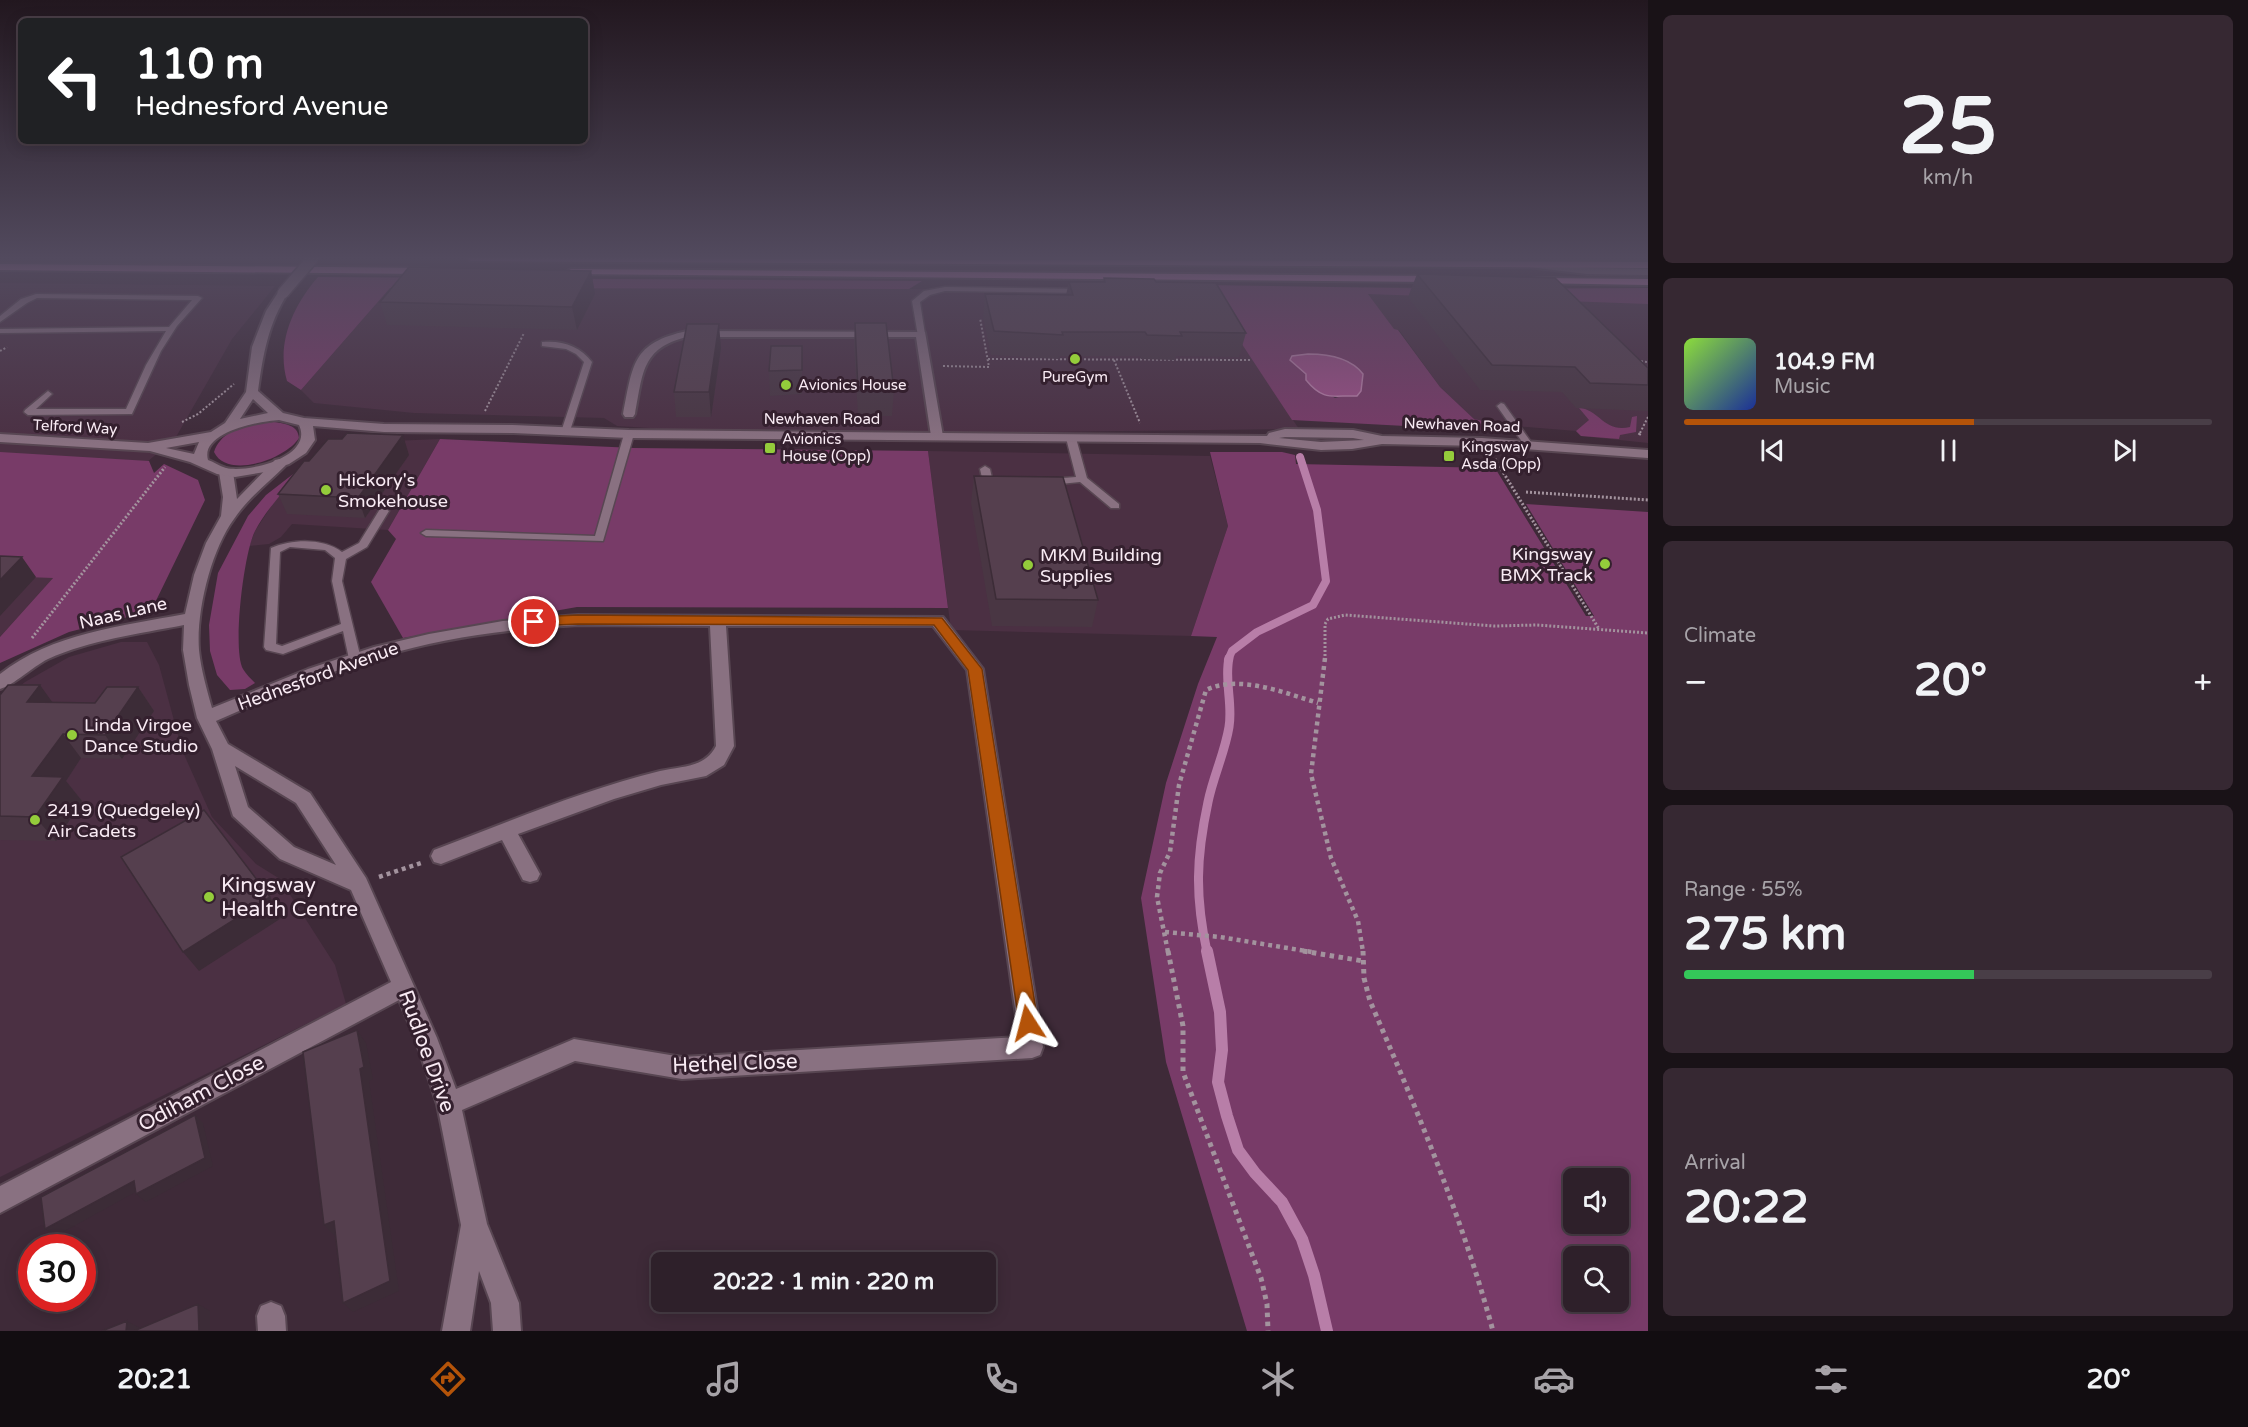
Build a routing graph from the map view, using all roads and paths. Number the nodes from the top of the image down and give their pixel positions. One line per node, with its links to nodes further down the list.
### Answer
1 (178, 320): 5 (lane)
2 (268, 320): 20 (street, bridge)
3 (919, 320): 8 (lane)
4 (980, 320): 11 (path)
5 (170, 329): 6 (lane); 21 (lane)
6 (1, 330): 9 (lane)
7 (524, 333): 25 (path)
8 (921, 334): 16 (street); 23 (street)
9 (0, 340)
10 (545, 344): 32 (lane)
11 (988, 359): 12 (path); 16 (path)
12 (1114, 360): 13 (path); 30 (path)
13 (1250, 360)
14 (1629, 361): 15 (path)
15 (1648, 362)
16 (927, 365): 19 (street)
17 (890, 377): 19 (path)
18 (236, 383): 28 (path)
19 (930, 386): 35 (street)
20 (252, 392): 24 (street); 29 (street)
21 (48, 394)
22 (1502, 406): 41 (lane)
23 (629, 414)
24 (279, 416): 27 (street, Telford Way); 29 (street, Telford Way)
25 (482, 417)
26 (1648, 417): 36 (path)
27 (304, 422): 31 (street, Newhaven Road); 44 (street)
28 (181, 423)
29 (229, 426): 34 (street, Telford Way)
30 (1142, 427)
31 (384, 428): 32 (street, Newhaven Road); 39 (street, Newhaven Road)
32 (566, 432): 33 (street, Newhaven Road)
33 (629, 434): 35 (street, Newhaven Road); 59 (lane)
34 (212, 436): 43 (street, Telford Way); 47 (street)
35 (937, 436): 38 (street, Newhaven Road)
36 (1631, 436)
37 (0, 438): 43 (street, Telford Way)
38 (1071, 438): 40 (street, Newhaven Road); 51 (lane)
39 (341, 440)
40 (1482, 442): 41 (street, Newhaven Road); 64 (path)
41 (1528, 444): 45 (street, Newhaven Road)
42 (320, 446): 44 (street)
43 (148, 447): 47 (street, Telford Way)
44 (299, 452): 48 (street, Telford Way)
45 (1648, 454)
46 (168, 460): 67 (path)
47 (202, 461): 50 (street, Telford Way)
48 (280, 463): 50 (street, Telford Way); 58 (street, Naas Lane)
49 (985, 469): 53 (lane)
50 (226, 472): 58 (street, Naas Lane)
51 (1082, 479): 52 (lane); 56 (lane)
52 (1042, 482)
53 (992, 486)
54 (1526, 492): 55 (path)
55 (1648, 500)
56 (1115, 506)
57 (384, 511): 60 (lane)
58 (228, 516): 61 (street, Naas Lane)
59 (426, 533)
60 (341, 557): 63 (lane); 63 (lane)
61 (192, 618): 67 (street, Naas Lane); 70 (street)
62 (718, 620): 66 (street, Hednesford Avenue); 72 (street); 79 (street, Hednesford Avenue)
63 (346, 626): 66 (lane)
64 (1600, 630): 65 (path); 69 (path)
65 (1648, 633)
66 (355, 659): 70 (street, Hednesford Avenue)
67 (33, 661): 68 (street, Naas Lane)
68 (0, 683)
69 (1318, 703): 76 (path); 77 (path)
70 (206, 718): 71 (street)
71 (221, 749): 75 (street, Rudloe Drive); 75 (street)
72 (506, 830): 73 (street); 74 (street)
73 (441, 856): 75 (path)
74 (530, 874)
75 (359, 884): 78 (street, Rudloe Drive)
76 (1165, 932): 77 (path); 85 (path)
77 (1363, 961): 86 (path)
78 (404, 986): 80 (street, Rudloe Drive); 81 (street, Odiham Close)
79 (1032, 1047): 80 (street, Hethel Close)
80 (449, 1104): 82 (street, Rudloe Drive)
81 (0, 1200)
82 (474, 1224): 83 (street, Rudloe Drive); 84 (street, Rudloe Drive)
83 (456, 1331)
84 (507, 1331)
85 (1268, 1331)
86 (1493, 1331)

